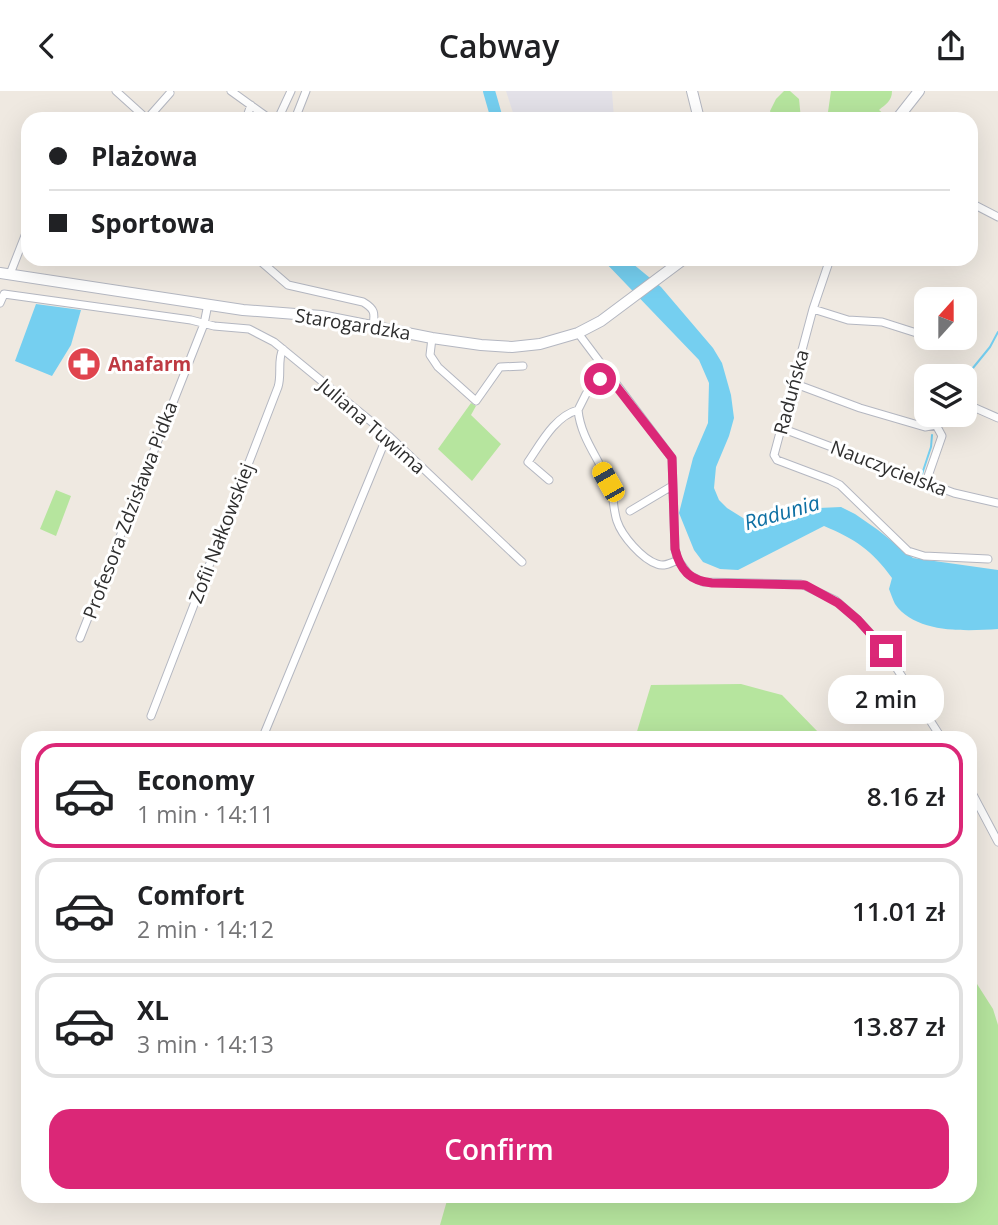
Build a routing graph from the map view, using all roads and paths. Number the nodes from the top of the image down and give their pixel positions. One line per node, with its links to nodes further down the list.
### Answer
1 (116, 91): 9 (street)
2 (231, 91): 8 (street)
3 (291, 91): 13 (street)
4 (306, 91): 14 (street)
5 (692, 91): 15 (main road)
6 (919, 91): 16 (main road)
7 (170, 93): 10 (street)
8 (251, 105): 11 (street); 12 (street)
9 (139, 112)
10 (153, 112)
11 (248, 112)
12 (260, 112)
13 (281, 112)
14 (298, 112)
15 (697, 112)
16 (902, 112)
17 (978, 207): 18 (street)
18 (998, 217)
19 (21, 242): 23 (street)
20 (266, 266): 28 (street)
21 (674, 266): 30 (main road, Starogardzka)
22 (828, 266): 26 (street, Raduńska)
23 (5, 273): 25 (main road, Starogardzka)
24 (0, 303): 27 (street, Juliana Tuwima)
25 (208, 304): 27 (street, Profesora Zdzisława Pidka); 28 (main road, Starogardzka)
26 (813, 309): 29 (street); 35 (street, Raduńska)
27 (204, 324): 32 (street, Juliana Tuwima); 51 (street, Profesora Zdzisława Pidka)
28 (373, 326): 31 (main road, Starogardzka)
29 (914, 332)
30 (578, 333): 31 (main road, Starogardzka); 34 (street)
31 (432, 338): 33 (street)
32 (283, 349): 42 (street, Juliana Tuwima); 52 (street, Zofii Nałkowskiej)
33 (523, 366)
34 (606, 373): 37 (street); 45 (street)
35 (793, 383): 39 (street); 41 (street, Raduńska)
36 (977, 409): 38 (street)
37 (578, 410): 43 (street); 49 (street)
38 (998, 418)
39 (914, 424)
40 (937, 427): 44 (street)
41 (781, 428): 44 (street, Nauczycielska); 48 (street, Raduńska)
42 (390, 437): 50 (street, Juliana Tuwima); 53 (street)
43 (549, 480)
44 (926, 482): 46 (street, Nauczycielska)
45 (673, 486): 47 (street); 49 (street)
46 (998, 503)
47 (630, 511)
48 (984, 560)
49 (678, 561): 54 (street)
50 (522, 562)
51 (80, 638)
52 (151, 716)
53 (265, 731)
54 (937, 731)
55 (977, 802): 56 (street)
56 (998, 842)

